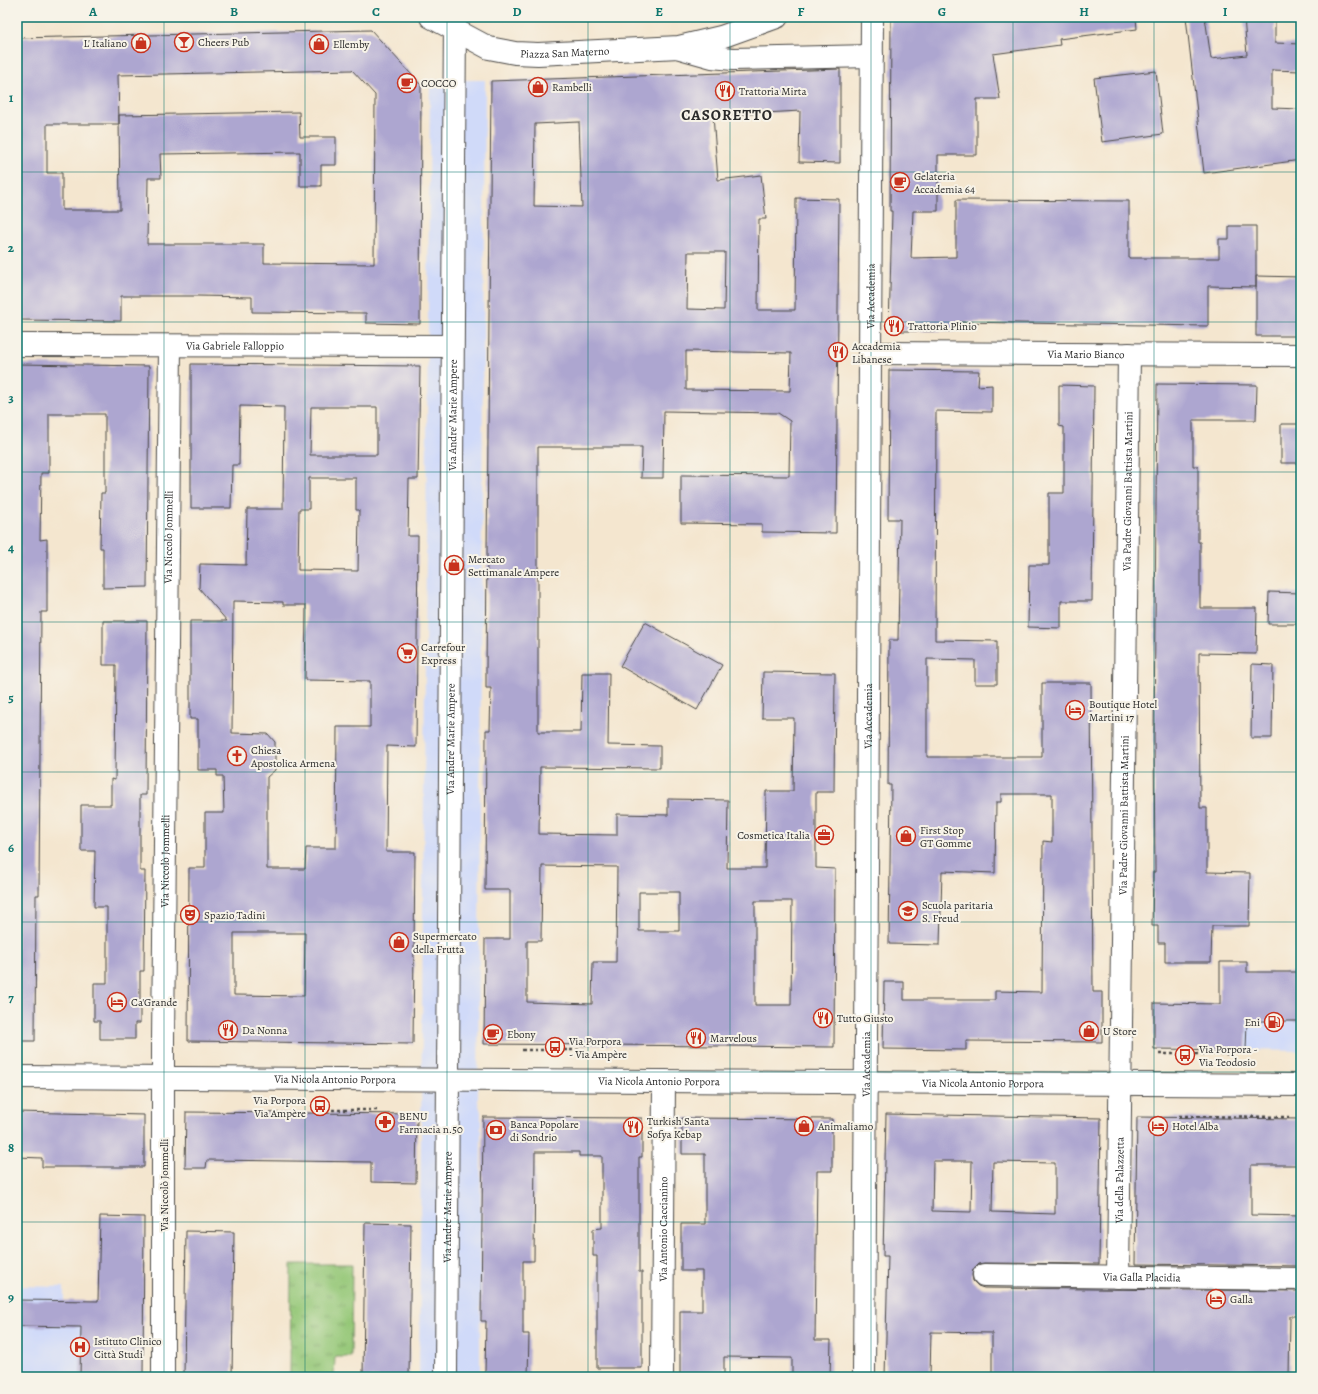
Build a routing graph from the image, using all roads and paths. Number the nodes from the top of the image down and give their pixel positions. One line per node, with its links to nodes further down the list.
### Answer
1 (431, 17): 4 (street, Piazza San Materno)
2 (777, 17): 5 (street, Piazza San Materno)
3 (872, 17): 6 (street, Via Accademia)
4 (455, 23): 5 (street, Piazza San Materno); 9 (street, Via Andre' Marie Ampere)
5 (679, 47): 6 (street, Piazza San Materno)
6 (872, 56): 10 (street, Via Accademia)
7 (17, 345): 8 (street, Via Gabriele Falloppio)
8 (170, 346): 9 (street, Via Gabriele Falloppio); 18 (street, Via Niccolò Jommelli)
9 (452, 346): 19 (street, Via Andre' Marie Ampere)
10 (870, 353): 11 (street, Via Mario Bianco); 21 (street, Via Accademia)
11 (1129, 354): 12 (street, Via Mario Bianco); 22 (street, Via Padre Giovanni Battista Martini)
12 (1301, 355)
13 (522, 1050): 14 (path)
14 (585, 1050)
15 (1159, 1054): 16 (path)
16 (1229, 1054)
17 (17, 1076): 18 (street, Via Nicola Antonio Porpora)
18 (164, 1078): 19 (street, Via Nicola Antonio Porpora); 31 (street, Via Niccolò Jommelli)
19 (448, 1080): 20 (street, Via Nicola Antonio Porpora); 32 (street, Via Andre' Marie Ampere)
20 (664, 1081): 21 (street, Via Nicola Antonio Porpora); 33 (street, Via Antonio Caccianino)
21 (865, 1082): 22 (street, Via Nicola Antonio Porpora); 34 (street, Via Accademia)
22 (1120, 1083): 23 (street, Via Nicola Antonio Porpora); 29 (street, Via della Palazzetta)
23 (1301, 1085)
24 (320, 1110): 25 (path)
25 (378, 1110)
26 (1179, 1116): 27 (path)
27 (1289, 1117)
28 (984, 1275): 29 (street, Via Galla Placidia)
29 (1118, 1276): 30 (street, Via Galla Placidia)
30 (1301, 1279)
31 (163, 1377)
32 (446, 1377)
33 (662, 1377)
34 (864, 1377)

